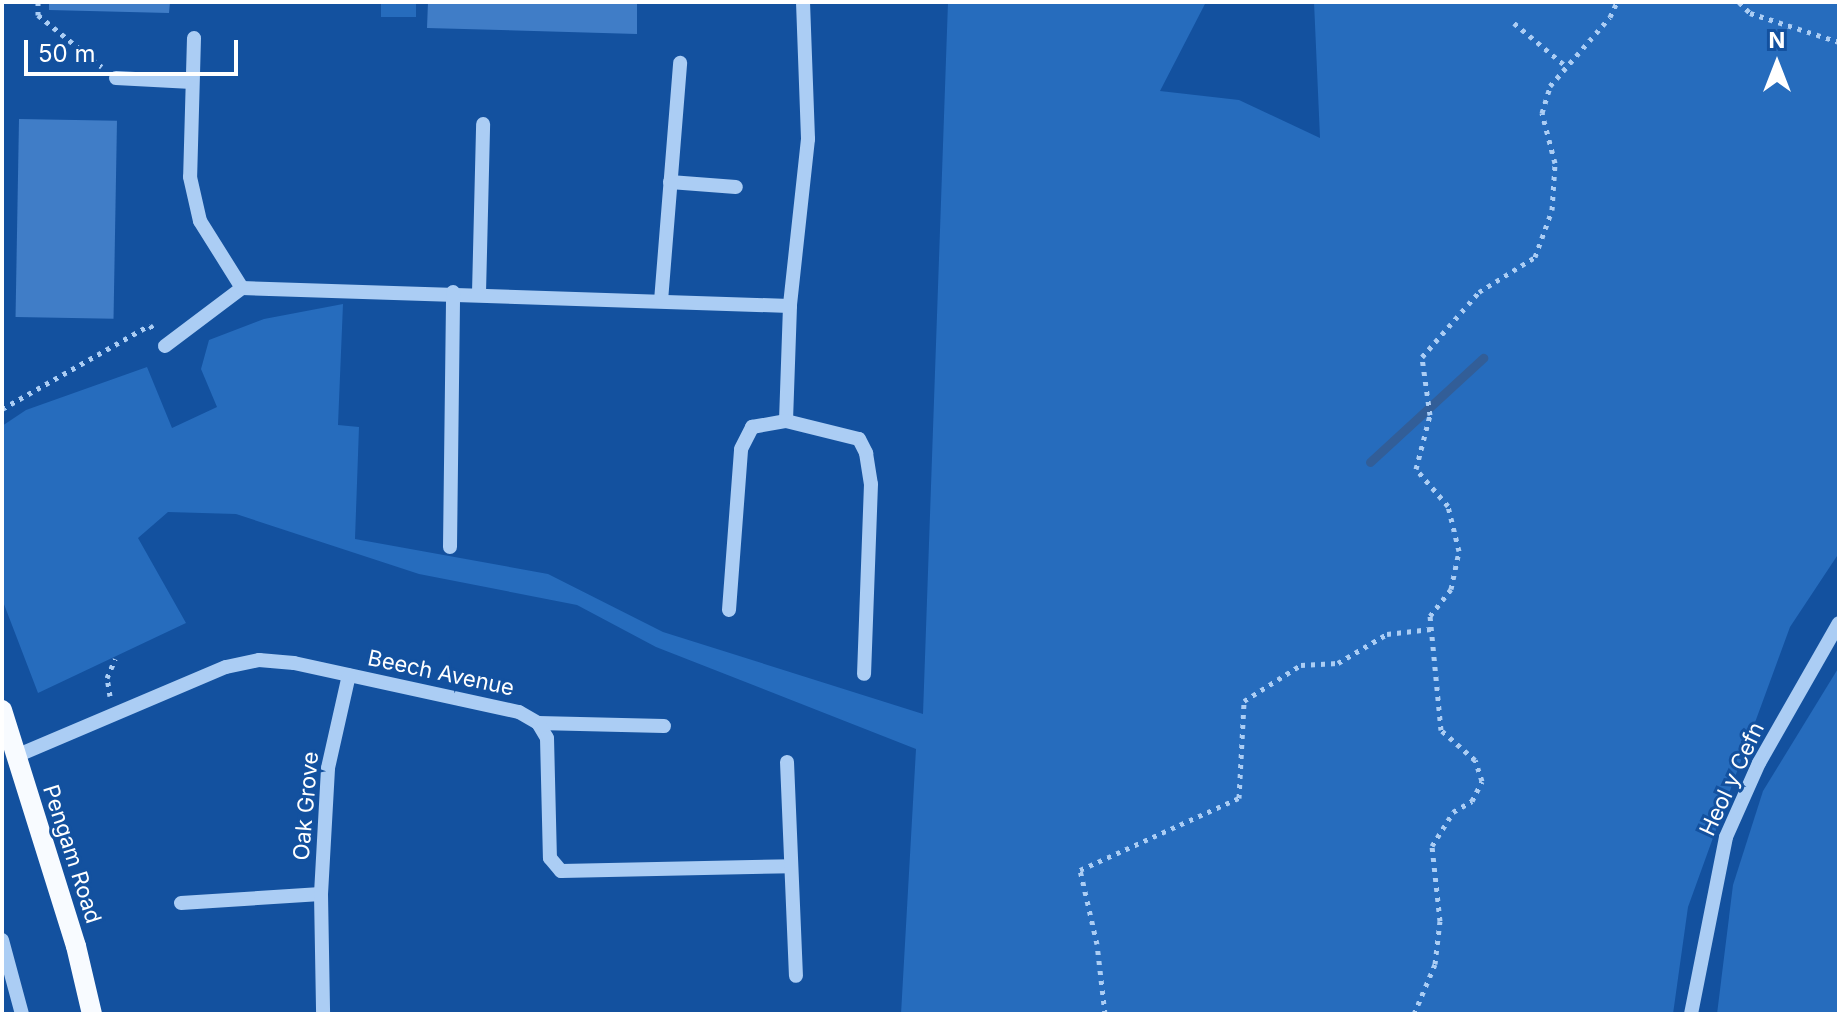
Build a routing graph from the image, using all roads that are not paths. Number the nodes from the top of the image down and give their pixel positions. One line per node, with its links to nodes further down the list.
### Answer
1 (803, 2): 13 (street)
2 (194, 38): 5 (street)
3 (680, 63): 7 (street)
4 (116, 78): 5 (street)
5 (192, 82): 9 (street)
6 (483, 124): 11 (street)
7 (670, 182): 8 (street); 12 (street)
8 (736, 187)
9 (242, 288): 10 (street); 14 (street)
10 (453, 292): 11 (street); 16 (street)
11 (479, 293): 12 (street)
12 (661, 301): 13 (street)
13 (790, 306): 15 (street)
14 (165, 346)
15 (786, 421): 17 (street); 19 (street)
16 (450, 547)
17 (729, 610)
18 (1839, 623): 34 (street, Heol y Cefn)
19 (864, 674)
20 (349, 675): 22 (street, Beech Avenue); 24 (street, Beech Avenue); 27 (street, Oak Grove)
21 (2, 710): 24 (main road, Pengam Road)
22 (538, 723): 23 (street); 26 (street)
23 (664, 726)
24 (16, 756): 32 (main road, Pengam Road)
25 (787, 762): 26 (street)
26 (791, 866): 30 (street)
27 (321, 894): 28 (street, Oak Grove); 33 (street, Oak Grove)
28 (181, 903)
29 (2, 940): 31 (street)
30 (796, 976)
31 (22, 1014)
32 (92, 1014)
33 (323, 1014)
34 (1691, 1014)

